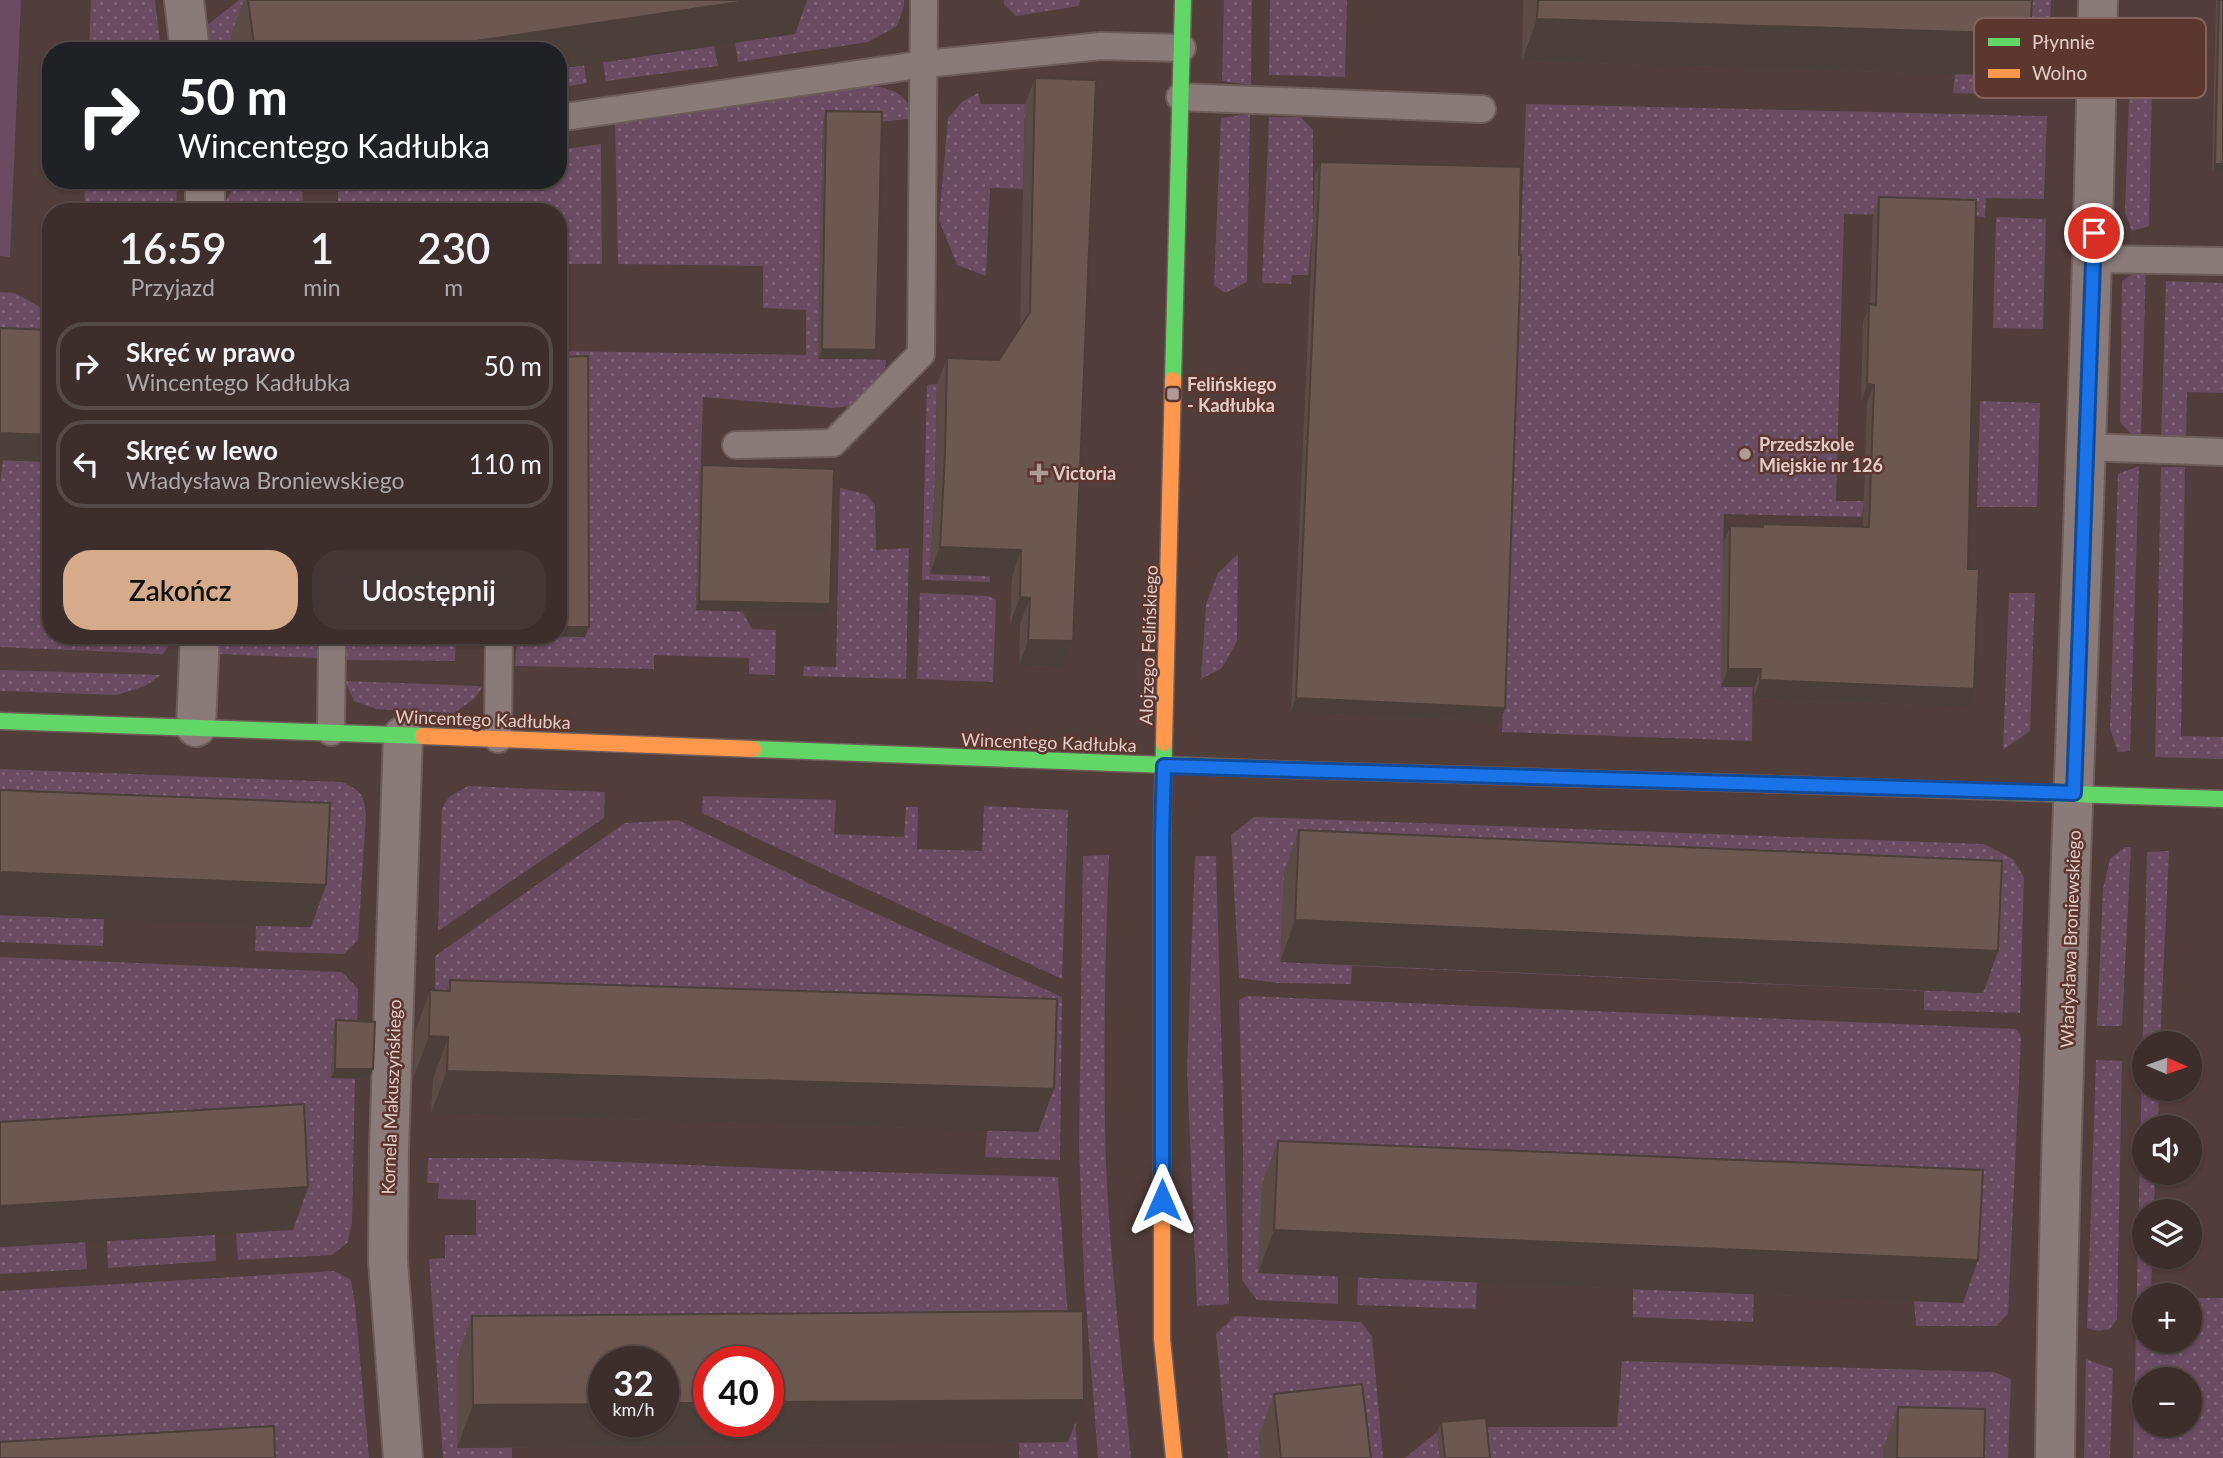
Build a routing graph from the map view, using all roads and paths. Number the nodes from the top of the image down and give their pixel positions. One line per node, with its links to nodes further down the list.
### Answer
1 (184, 0): 6 (street)
2 (924, 0): 8 (lane)
3 (1183, 0): 7 (street, Alojzego Felińskiego)
4 (2098, 0): 5 (street, Władysława Broniewskiego)
5 (2098, 18)
6 (189, 42)
7 (1182, 48): 8 (lane); 9 (street, Alojzego Felińskiego)
8 (925, 64): 12 (lane); 15 (lane)
9 (1180, 97): 11 (lane); 26 (street, Alojzego Felińskiego)
10 (2096, 98): 13 (street, Władysława Broniewskiego)
11 (1482, 109)
12 (567, 117)
13 (2094, 259): 14 (lane); 16 (street, Władysława Broniewskiego)
14 (2223, 261)
15 (736, 445)
16 (2086, 447): 17 (lane); 27 (street, Władysława Broniewskiego)
17 (2223, 452)
18 (200, 644): 22 (street)
19 (332, 644): 23 (lane)
20 (499, 644): 25 (lane)
21 (0, 721): 22 (street, Wincentego Kadłubka)
22 (196, 727): 23 (street, Wincentego Kadłubka)
23 (331, 732): 24 (street, Wincentego Kadłubka)
24 (403, 736): 25 (street, Wincentego Kadłubka); 29 (street, Kornela Makuszyńskiego)
25 (498, 739): 26 (street, Wincentego Kadłubka)
26 (1164, 766): 27 (street, Wincentego Kadłubka); 30 (street, Alojzego Felińskiego)
27 (2074, 793): 28 (street, Wincentego Kadłubka); 31 (street, Władysława Broniewskiego)
28 (2223, 799)
29 (403, 1458)
30 (1174, 1458)
31 (2055, 1458)

